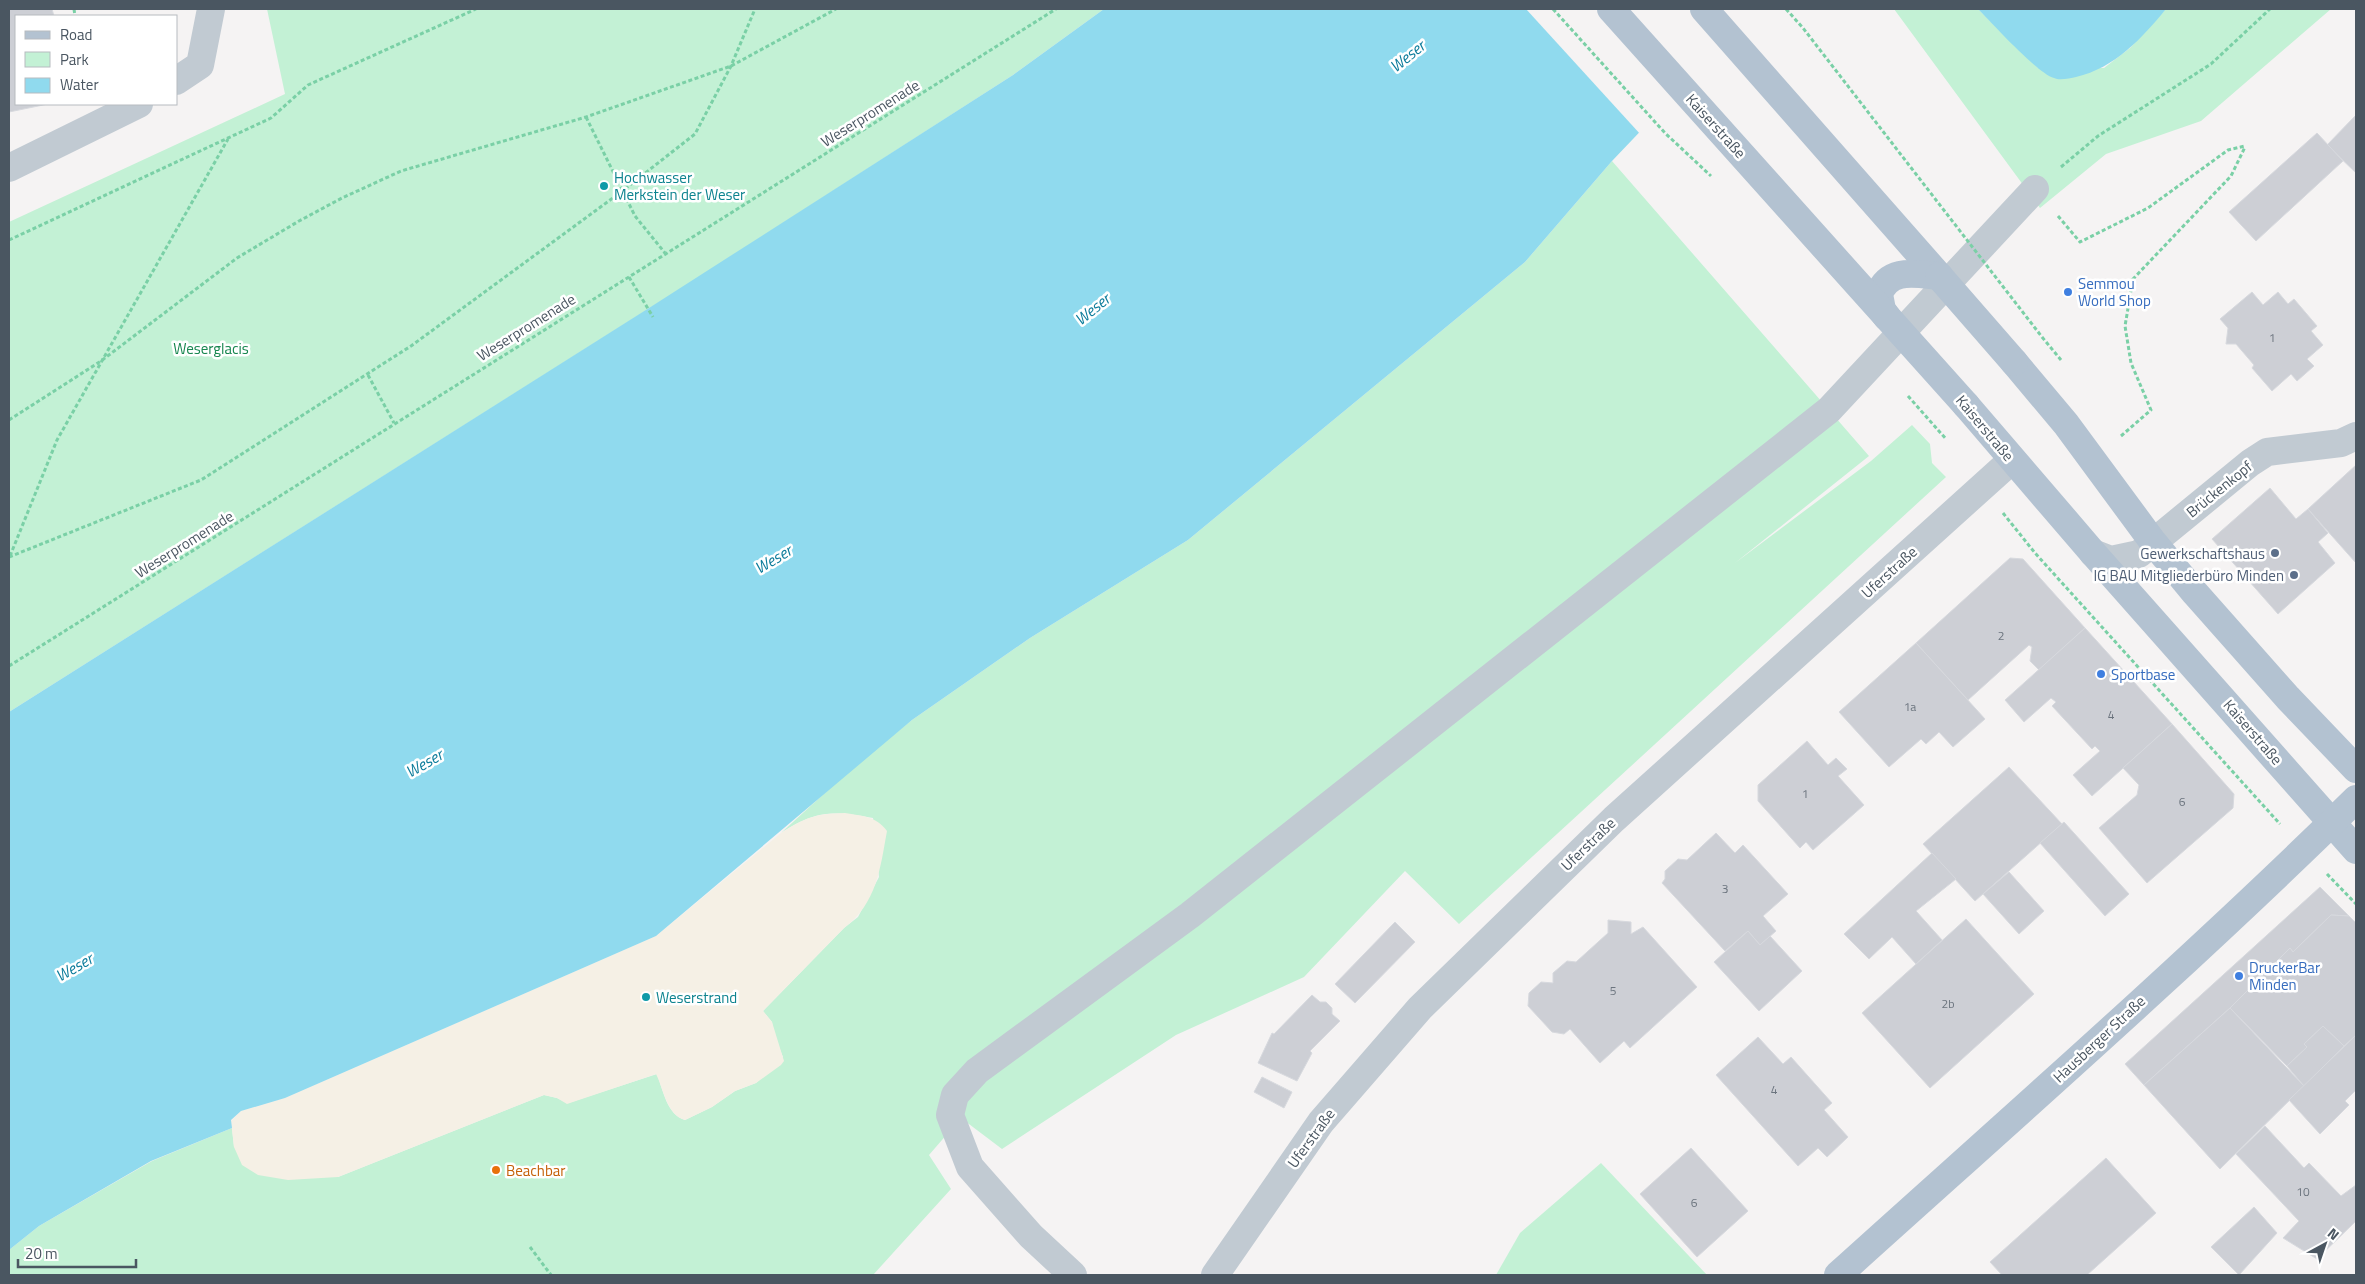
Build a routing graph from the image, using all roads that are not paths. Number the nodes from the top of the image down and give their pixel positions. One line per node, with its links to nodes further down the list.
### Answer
1 (211, 9): 4 (street)
2 (1611, 9): 9 (main road, Kaiserstraße, bridge)
3 (1704, 9): 8 (main road)
4 (178, 80)
5 (137, 105): 6 (street)
6 (9, 168)
7 (2035, 189): 18 (street)
8 (1939, 276): 9 (main road, bridge); 12 (main road, bridge)
9 (1887, 316): 11 (main road, Kaiserstraße, bridge)
10 (2356, 436): 12 (street, Brückenkopf)
11 (2012, 460): 13 (main road, Kaiserstraße); 19 (street, Uferstraße)
12 (2153, 542): 13 (street, Brückenkopf); 14 (main road)
13 (2093, 553): 16 (main road, Kaiserstraße)
14 (2356, 768)
15 (2356, 799): 16 (main road, Hausberger Straße)
16 (2332, 823): 17 (main road, Kaiserstraße); 20 (main road, Hausberger Straße)
17 (2356, 850)
18 (1073, 1275)
19 (1215, 1275)
20 (1838, 1275)

